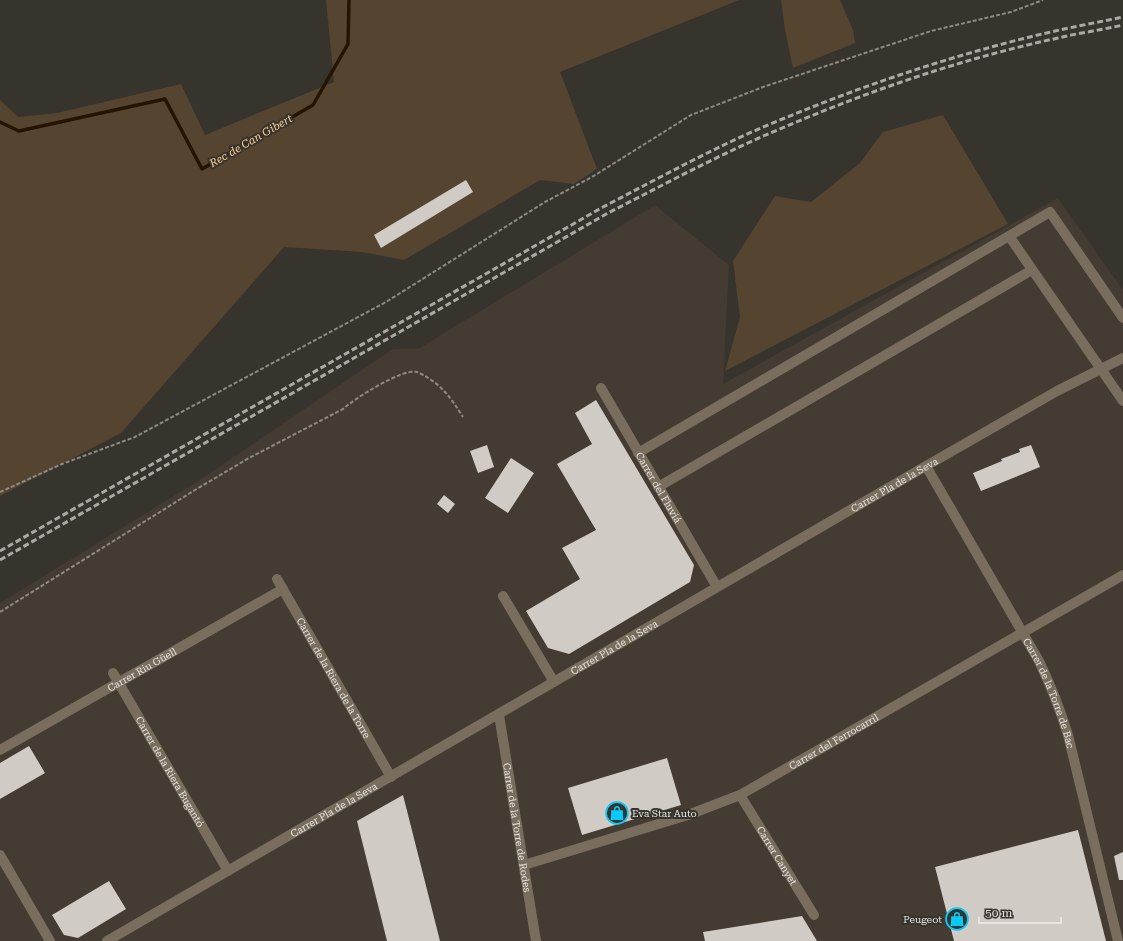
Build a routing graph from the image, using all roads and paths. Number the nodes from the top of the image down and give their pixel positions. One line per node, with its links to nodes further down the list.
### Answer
1 (1043, 0): 13 (path)
2 (1009, 236): 3 (street); 4 (street); 10 (street)
3 (1032, 270): 6 (street); 12 (street)
4 (1123, 318)
5 (1123, 358): 6 (street, Carrer Pla de la Seva)
6 (1101, 369): 8 (street); 11 (street, Carrer Pla de la Seva)
7 (601, 388): 10 (street, Carrer del Fluviá)
8 (1123, 401)
9 (463, 417): 19 (path)
10 (638, 453): 12 (street, Carrer del Fluviá)
11 (926, 466): 16 (street, Carrer Pla de la Seva); 20 (street, Carrer de la Torre de Bac)
12 (658, 487): 16 (street, Carrer del Fluviá)
13 (0, 492)
14 (1123, 575): 20 (street, Carrer del Ferrocarril)
15 (277, 578): 17 (street, Carrer de la Riera de la Torre)
16 (717, 587): 22 (street, Carrer Pla de la Seva)
17 (283, 588): 23 (street, Carrer Riu Güell); 26 (street, Carrer de la Riera de la Torre)
18 (504, 596): 22 (street)
19 (0, 612)
20 (1022, 633): 27 (street, Carrer del Ferrocarril); 35 (street, Carrer de la Torre de Bac)
21 (113, 673): 23 (street, Carrer de la Riera Bugantó)
22 (554, 682): 24 (street, Carrer Pla de la Seva)
23 (119, 683): 25 (street, Carrer Riu Güell); 30 (street, Carrer de la Riera Bugantó)
24 (498, 715): 26 (street, Carrer Pla de la Seva); 29 (street, Carrer de la Torre de Rodes)
25 (0, 750)
26 (391, 777): 30 (street, Carrer Pla de la Seva)
27 (740, 795): 29 (street, Carrer del Ferrocarril); 31 (street, Carrer Canyet)
28 (0, 854): 32 (street)
29 (524, 865): 34 (street, Carrer de la Torre de Rodes)
30 (228, 871): 33 (street, Carrer Pla de la Seva)
31 (814, 915)
32 (50, 941)
33 (107, 941)
34 (536, 941)
35 (1118, 941)

